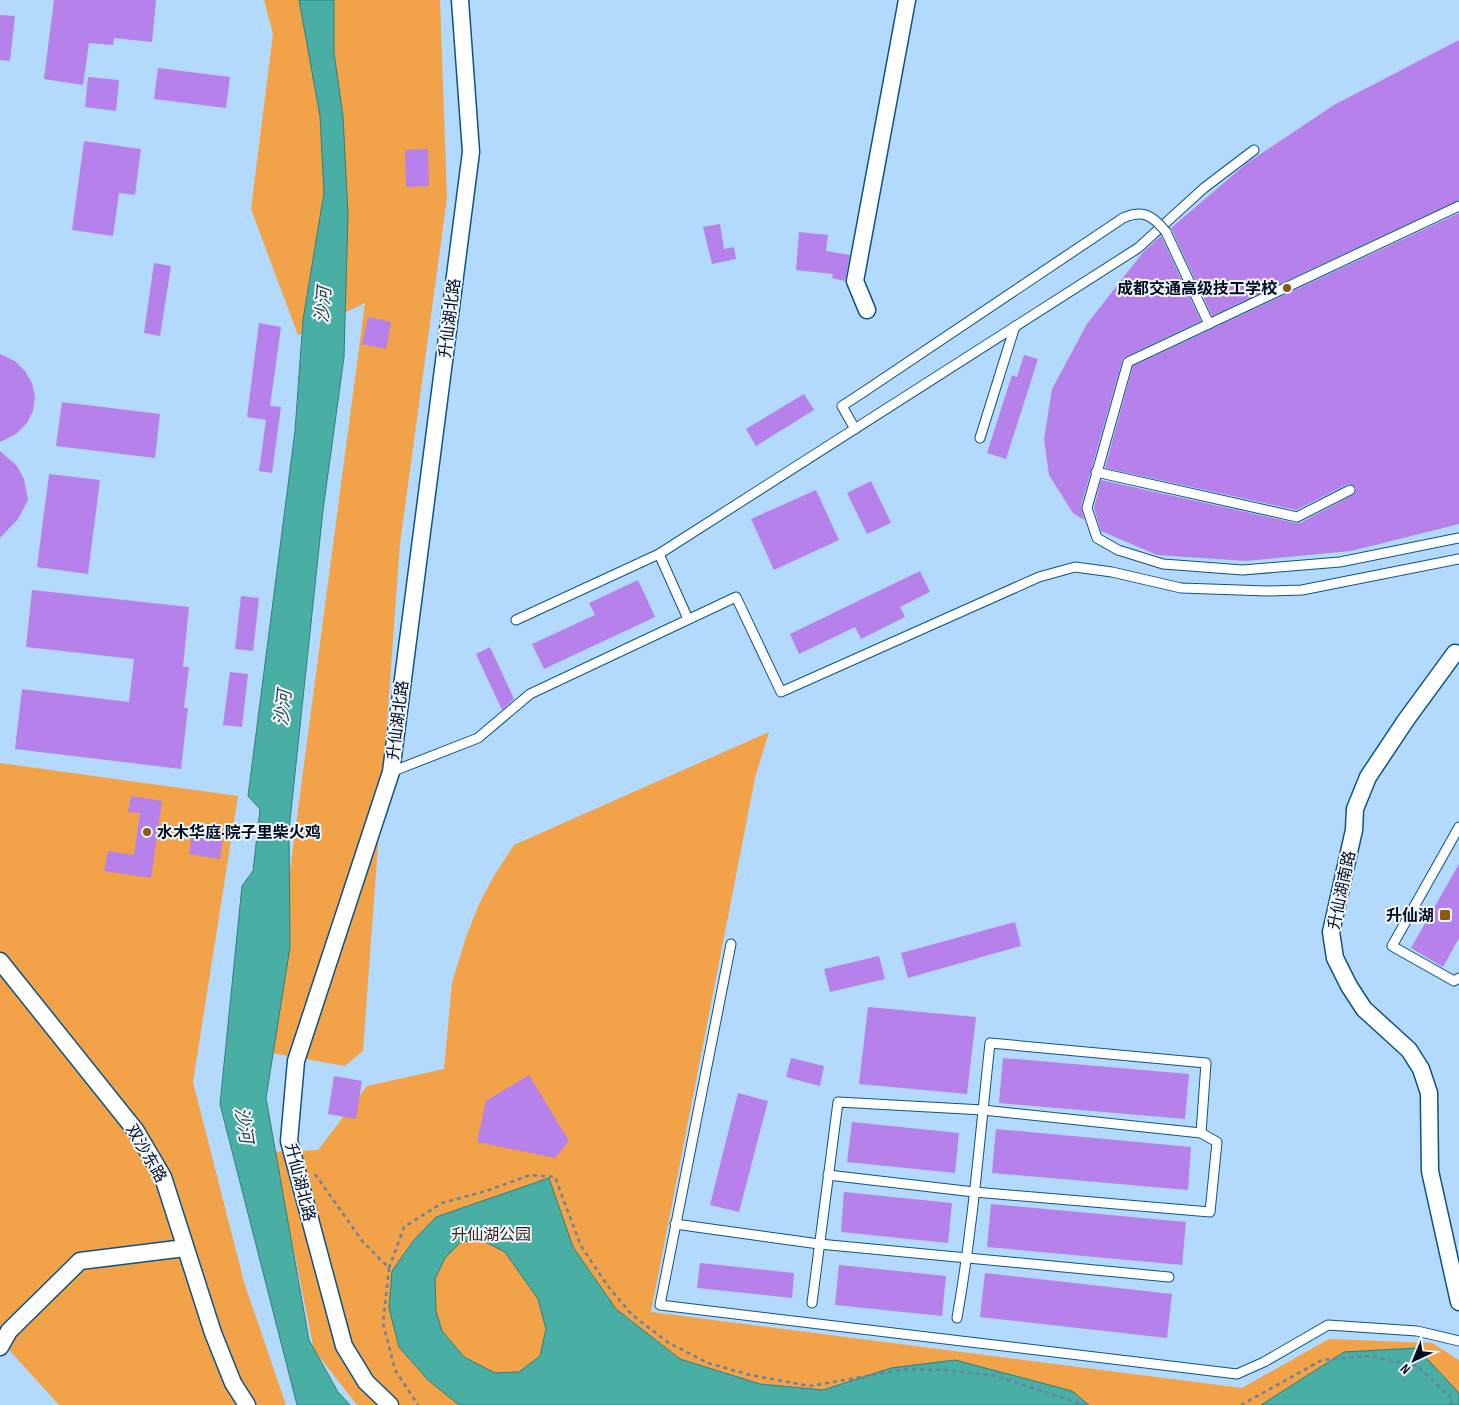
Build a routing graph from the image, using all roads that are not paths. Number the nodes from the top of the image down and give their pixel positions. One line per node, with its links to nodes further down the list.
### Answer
1 (460, 0): 18 (street, 升仙湖北路)
2 (907, 0): 5 (street)
3 (1254, 150): 7 (lane)
4 (1459, 206): 6 (lane)
5 (867, 310)
6 (1209, 324): 8 (lane, bridge); 10 (lane)
7 (1015, 326): 8 (lane); 9 (lane)
8 (855, 429): 13 (lane)
9 (980, 438)
10 (1096, 472): 11 (lane); 12 (lane)
11 (1350, 490)
12 (1459, 538)
13 (659, 554): 15 (lane); 16 (lane)
14 (1459, 559): 15 (lane)
15 (688, 619): 18 (lane)
16 (516, 620)
17 (1456, 653): 32 (street, 升仙湖南路)
18 (391, 772): 38 (street, 升仙湖北路)
19 (1459, 827): 22 (lane)
20 (731, 944): 27 (lane)
21 (0, 961): 29 (street, 双沙东路)
22 (1459, 978)
23 (983, 1110): 24 (lane); 24 (lane); 25 (lane); 26 (lane)
24 (1201, 1133): 26 (lane)
25 (828, 1175): 26 (lane); 28 (lane)
26 (974, 1192): 30 (lane)
27 (675, 1224): 28 (lane); 35 (lane)
28 (819, 1244): 30 (lane); 33 (lane)
29 (186, 1248): 36 (street); 37 (street, 双沙东路)
30 (968, 1258): 31 (lane); 34 (lane)
31 (1170, 1277)
32 (1459, 1302)
33 (812, 1303)
34 (957, 1318)
35 (1459, 1341)
36 (0, 1347)
37 (247, 1405)
38 (390, 1405)

